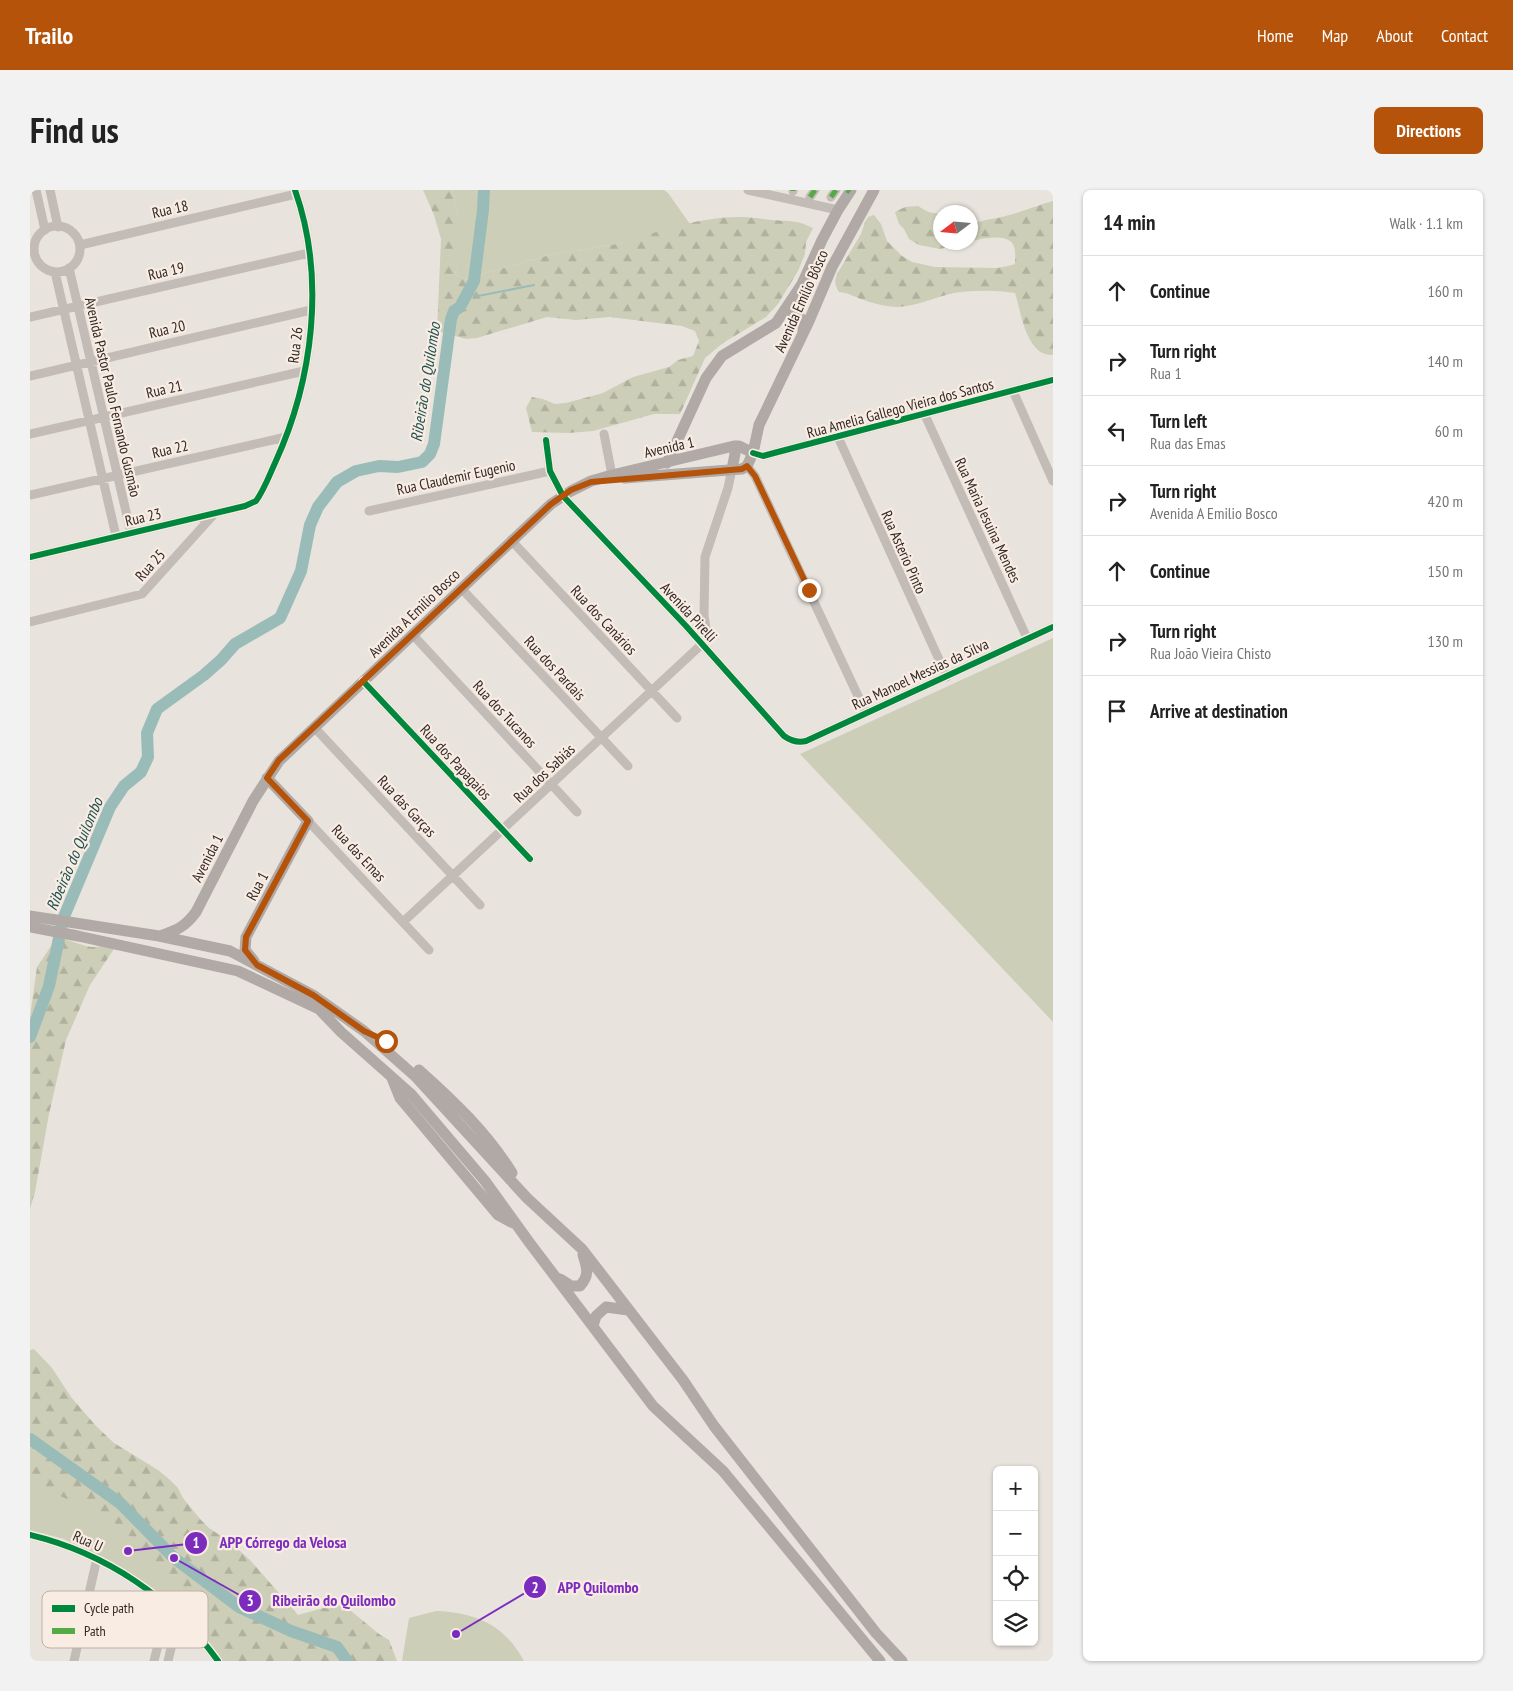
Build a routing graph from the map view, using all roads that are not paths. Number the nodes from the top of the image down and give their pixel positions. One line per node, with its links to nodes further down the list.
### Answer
1 (50, 190): 8 (street)
2 (748, 190): 7 (street)
3 (851, 190): 4 (main road); 7 (main road, Avenida Emílio Bôsco)
4 (873, 190): 20 (main road, Avenida Emílio Bôsco)
5 (35, 191): 9 (street)
6 (296, 192): 10 (street, Rua 18); 11 (street, Rua 26)
7 (838, 210): 18 (main road, Avenida Emílio Bôsco)
8 (58, 227): 9 (street); 10 (street)
9 (45, 230): 12 (street)
10 (80, 245): 13 (street)
11 (309, 253): 15 (street, Rua 19); 17 (street, Rua 26)
12 (32, 255): 14 (street)
13 (69, 268): 14 (street); 15 (street, Avenida Pastor Paulo Fernando Gusmão)
14 (55, 272): 16 (street, Avenida Pastor Paulo Fernando Gusmão)
15 (78, 306): 16 (street, Rua 19); 21 (street, Avenida Pastor Paulo Fernando Gusmão)
16 (64, 309): 19 (street, Rua 19); 22 (street, Avenida Pastor Paulo Fernando Gusmão)
17 (311, 310): 21 (street, Rua 20); 23 (street, Rua 26)
18 (783, 313): 20 (main road); 37 (main road, Avenida Emílio Bôsco)
19 (30, 317)
20 (803, 334): 36 (main road, Avenida Emílio Bôsco)
21 (91, 362): 22 (street, Rua 20); 28 (street, Avenida Pastor Paulo Fernando Gusmão)
22 (76, 365): 24 (street, Rua 20); 29 (street, Avenida Pastor Paulo Fernando Gusmão)
23 (304, 371): 28 (street, Rua 21); 32 (street, Rua 26)
24 (30, 376)
25 (1053, 380): 26 (street, Rua Amelia Gallego Vieira dos Santos)
26 (1013, 391): 27 (street, Rua Amelia Gallego Vieira dos Santos); 44 (street)
27 (924, 413): 33 (street, Rua Amelia Gallego Vieira dos Santos); 61 (street, Rua Maria Jesuina Mendes)
28 (104, 417): 29 (street, Rua 21); 42 (street, Avenida Pastor Paulo Fernando Gusmão)
29 (89, 421): 30 (street, Rua 21); 43 (street, Avenida Pastor Paulo Fernando Gusmão)
30 (30, 434)
31 (604, 434): 41 (street)
32 (286, 437): 42 (street, Rua 22); 47 (street, Rua 26)
33 (838, 437): 36 (street, Rua Amelia Gallego Vieira dos Santos); 63 (street, Rua Asterio Pinto)
34 (546, 440): 40 (street)
35 (734, 446): 36 (main road); 37 (main road, Avenida 1); 39 (main road)
36 (753, 453): 38 (main road, Avenida Emílio Bôsco)
37 (667, 463): 41 (main road, Avenida 1)
38 (747, 466): 39 (main road); 66 (street)
39 (732, 469): 45 (main road); 56 (street)
40 (550, 471): 48 (street, Avenida Pirelli); 49 (street, Rua Claudemir Eugenio)
41 (612, 475): 45 (main road, Avenida 1)
42 (117, 476): 43 (street, Rua 22); 51 (street, Avenida Pastor Paulo Fernando Gusmão)
43 (103, 479): 46 (street, Rua 22); 52 (street, Avenida Pastor Paulo Fernando Gusmão)
44 (1053, 481)
45 (591, 482): 48 (main road, Avenida A Emilio Bosco)
46 (30, 496)
47 (260, 496): 50 (street, Rua 23)
48 (563, 496): 53 (main road, Avenida A Emilio Bosco); 58 (street, Avenida Pirelli)
49 (369, 511)
50 (216, 513): 51 (street, Rua 23); 57 (street, Rua 25)
51 (131, 533): 52 (street, Rua 23)
52 (116, 536): 54 (street, Rua 23)
53 (511, 540): 55 (main road, Avenida A Emilio Bosco); 65 (street, Rua dos Canários)
54 (30, 557)
55 (461, 588): 60 (main road, Avenida A Emilio Bosco); 69 (street, Rua dos Pardais)
56 (704, 616): 58 (street); 62 (street)
57 (30, 622)
58 (686, 626): 62 (street, Avenida Pirelli)
59 (1053, 627): 61 (street, Rua Manoel Messias da Silva)
60 (413, 635): 64 (main road, Avenida A Emilio Bosco); 73 (street, Rua dos Tucanos)
61 (1027, 638): 63 (street, Rua Manoel Messias da Silva)
62 (702, 644): 65 (street, Rua dos Sabiás); 70 (street, Avenida Pirelli)
63 (947, 677): 66 (street, Rua Manoel Messias da Silva)
64 (363, 681): 68 (main road, Avenida A Emilio Bosco); 76 (street, Rua dos Papagaios)
65 (652, 691): 67 (street, Rua dos Canários); 69 (street, Rua dos Sabiás)
66 (866, 713): 70 (street, Rua Manoel Messias da Silva)
67 (676, 718)
68 (314, 727): 72 (main road, Avenida A Emilio Bosco); 78 (street, Rua das Garças)
69 (602, 738): 71 (street, Rua dos Pardais); 73 (street, Rua dos Sabiás)
70 (797, 742)
71 (628, 766)
72 (267, 778): 75 (main road, Rua das Emas); 84 (main road, Avenida 1)
73 (552, 784): 74 (street, Rua dos Tucanos); 76 (street, Rua dos Sabiás)
74 (577, 812)
75 (308, 821): 81 (street, Rua das Emas); 86 (main road, Rua 1)
76 (503, 831): 77 (street, Rua dos Papagaios); 78 (street, Rua dos Sabiás)
77 (530, 859)
78 (454, 876): 79 (street, Rua das Garças); 81 (street, Rua dos Sabiás)
79 (480, 905)
80 (30, 916): 82 (main road)
81 (403, 922): 85 (street, Rua das Emas)
82 (50, 925): 83 (main road); 84 (main road); 88 (main road)
83 (30, 927)
84 (159, 936): 86 (main road)
85 (429, 950)
86 (257, 965): 87 (main road)
87 (582, 1249): 88 (main road); 89 (main road)
88 (556, 1277): 90 (main road)
89 (628, 1310): 90 (main road); 104 (main road)
90 (593, 1326): 103 (main road)
91 (30, 1535): 92 (street, Rua U)
92 (97, 1558): 93 (street); 94 (street, Rua U)
93 (90, 1591)
94 (149, 1591)
95 (208, 1647): 102 (street, Rua U)
96 (77, 1648): 99 (street)
97 (157, 1648): 100 (street)
98 (171, 1648): 101 (street)
99 (74, 1661)
100 (154, 1661)
101 (168, 1661)
102 (218, 1661)
103 (880, 1661)
104 (902, 1661)

